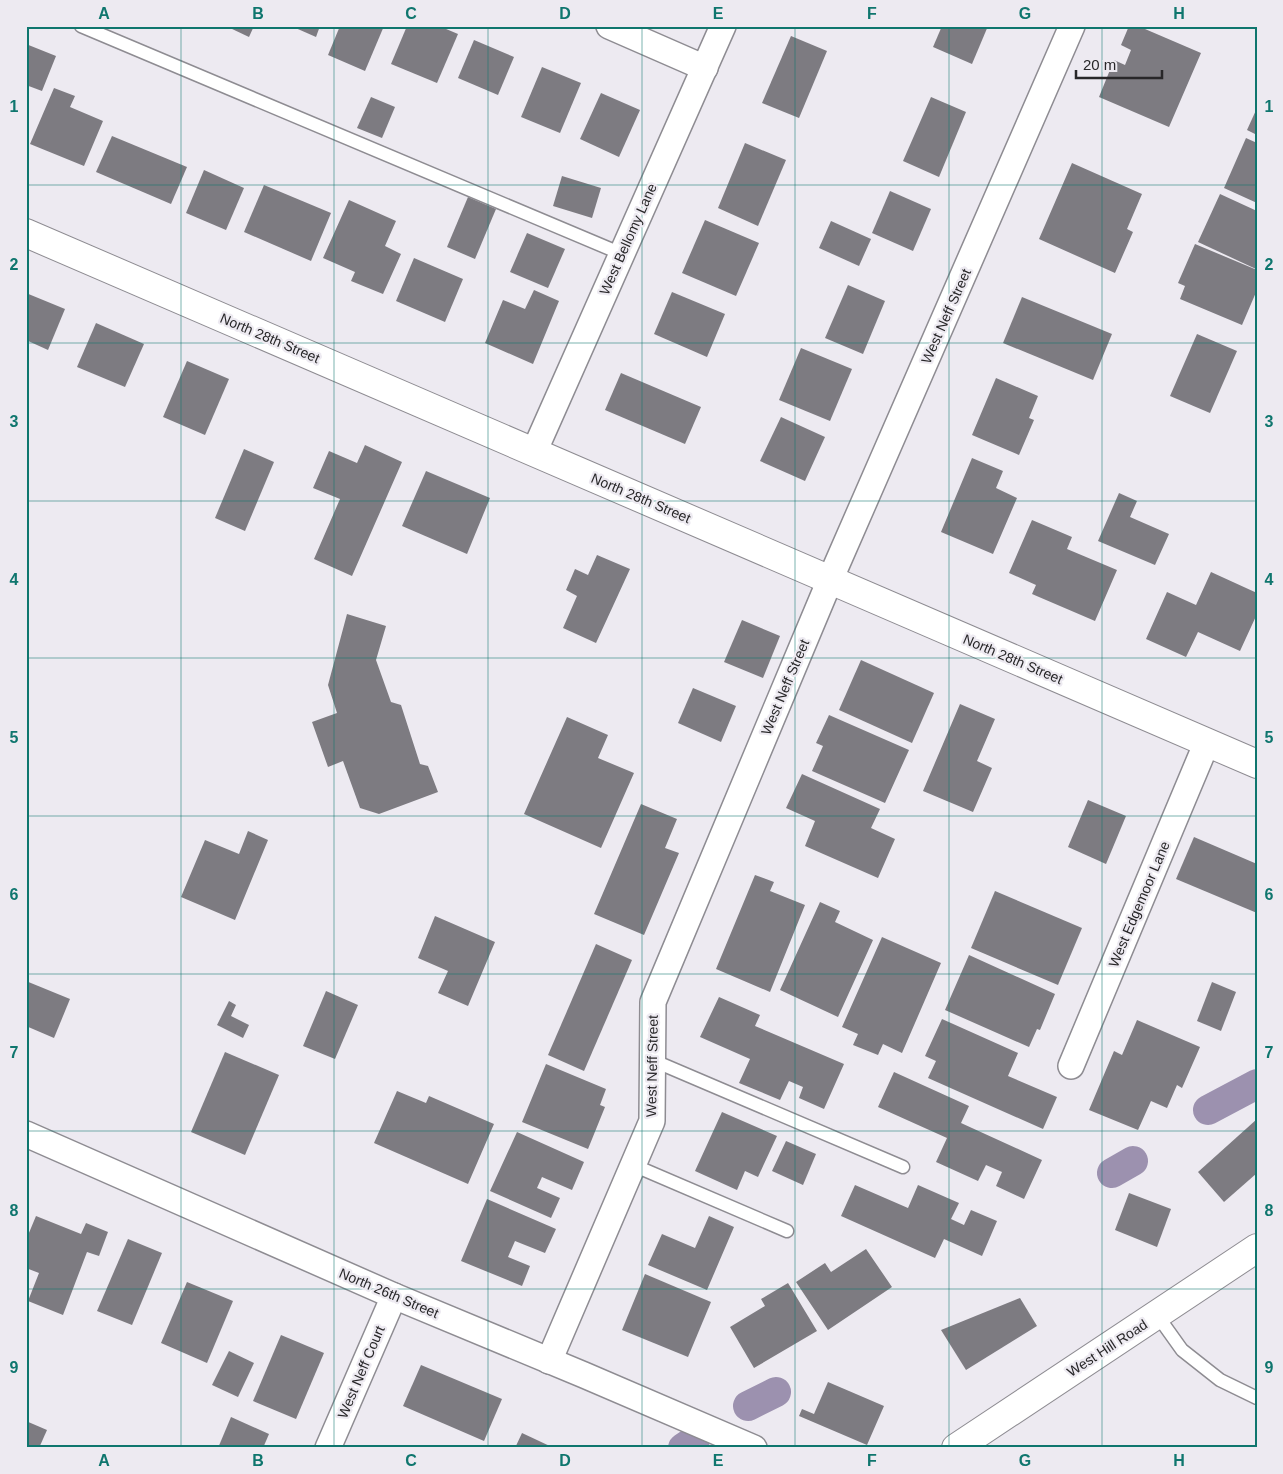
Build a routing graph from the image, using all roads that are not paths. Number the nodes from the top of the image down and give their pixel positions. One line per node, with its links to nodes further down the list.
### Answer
1 (81, 26): 7 (lane)
2 (609, 26): 5 (street)
3 (724, 26): 5 (street, West Bellomy Lane)
4 (1072, 26): 9 (street, West Neff Street)
5 (705, 68): 7 (street, West Bellomy Lane)
6 (26, 233): 8 (street, North 28th Street)
7 (622, 254): 8 (street, West Bellomy Lane)
8 (534, 452): 9 (street, North 28th Street)
9 (830, 580): 10 (street, North 28th Street); 12 (street, West Neff Street)
10 (1207, 742): 11 (street, North 28th Street); 13 (street, West Edgemoor Lane)
11 (1257, 764)
12 (652, 1060): 15 (street, West Neff Street); 16 (lane)
13 (1071, 1066)
14 (26, 1134): 19 (street, North 26th Street)
15 (633, 1165): 17 (lane); 21 (street, West Neff Street)
16 (903, 1167)
17 (787, 1231)
18 (1257, 1248): 20 (street, West Hill Road)
19 (394, 1296): 21 (street, North 26th Street); 23 (street, West Neff Court)
20 (1157, 1315): 22 (lane); 25 (street, West Hill Road)
21 (550, 1361): 24 (street, North 26th Street)
22 (1257, 1398)
23 (328, 1448)
24 (754, 1448)
25 (956, 1448)

